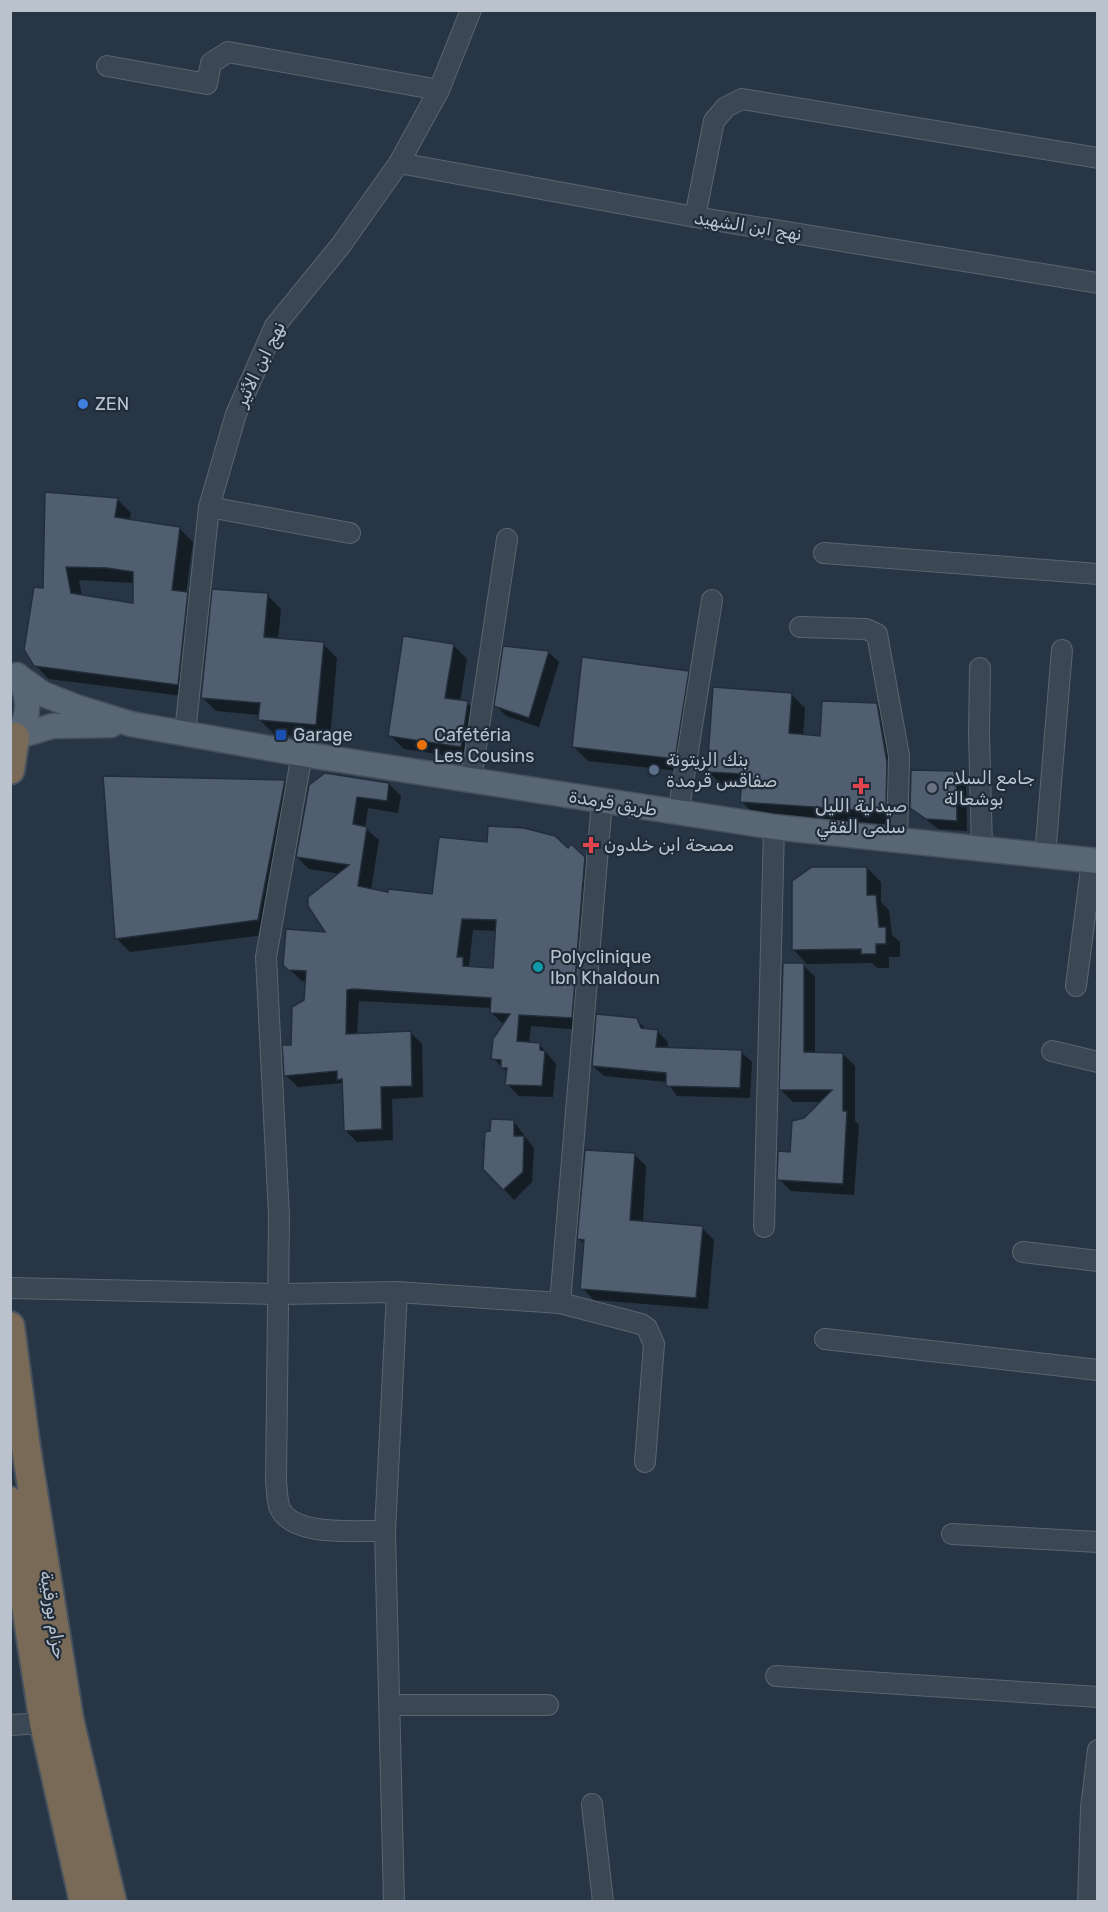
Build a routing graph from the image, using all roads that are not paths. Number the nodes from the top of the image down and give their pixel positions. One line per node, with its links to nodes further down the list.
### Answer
1 (471, 10): 3 (street, نهج ابن الأثير)
2 (107, 66): 3 (street)
3 (439, 90): 5 (street, نهج ابن الأثير)
4 (1098, 158): 6 (street)
5 (399, 163): 6 (street, نهج ابن الشهيد); 8 (street, نهج ابن الأثير)
6 (695, 217): 7 (street, نهج ابن الشهيد)
7 (1098, 283)
8 (209, 507): 9 (street); 19 (street, نهج ابن الأثير)
9 (350, 532)
10 (507, 538): 23 (street)
11 (824, 553): 12 (street)
12 (1098, 574)
13 (712, 600): 25 (street)
14 (800, 627): 27 (street)
15 (1062, 650): 29 (street)
16 (980, 668): 28 (street)
17 (13, 669): 18 (main road, طريق قرمدة); 20 (main road)
18 (131, 724): 19 (main road, طريق قرمدة); 20 (main road, طريق قرمدة)
19 (185, 733): 21 (main road, طريق قرمدة)
20 (13, 738): 22 (highway)
21 (302, 754): 23 (main road, طريق قرمدة); 39 (street)
22 (10, 770)
23 (471, 780): 24 (main road, طريق قرمدة)
24 (602, 801): 25 (main road, طريق قرمدة); 40 (street)
25 (678, 814): 26 (main road, طريق قرمدة)
26 (774, 827): 27 (main road, طريق قرمدة); 34 (street)
27 (897, 840): 28 (main road, طريق قرمدة)
28 (982, 848): 29 (main road, طريق قرمدة)
29 (1045, 856): 30 (main road, طريق قرمدة)
30 (1095, 861): 31 (street)
31 (1076, 986)
32 (1052, 1051): 33 (street)
33 (1098, 1062)
34 (764, 1227)
35 (1023, 1252): 36 (street)
36 (1098, 1261)
37 (10, 1288): 39 (street)
38 (397, 1292): 39 (street); 40 (street); 46 (street)
39 (280, 1294): 46 (street)
40 (560, 1303): 44 (street)
41 (10, 1326): 59 (highway, حزام بورقيبة)
42 (825, 1339): 43 (street)
43 (1098, 1370)
44 (645, 1462)
45 (10, 1501): 53 (highway, حزام بورقيبة)
46 (385, 1531): 51 (street)
47 (952, 1534): 48 (street)
48 (1098, 1542)
49 (776, 1676): 50 (street)
50 (1098, 1697)
51 (390, 1705): 52 (street); 60 (street)
52 (548, 1705)
53 (44, 1723): 54 (street); 58 (highway, حزام بورقيبة)
54 (10, 1725)
55 (1098, 1750): 57 (street)
56 (592, 1804): 61 (street)
57 (1093, 1860): 62 (street)
58 (84, 1902)
59 (111, 1902)
60 (394, 1902)
61 (603, 1902)
62 (1088, 1902)

